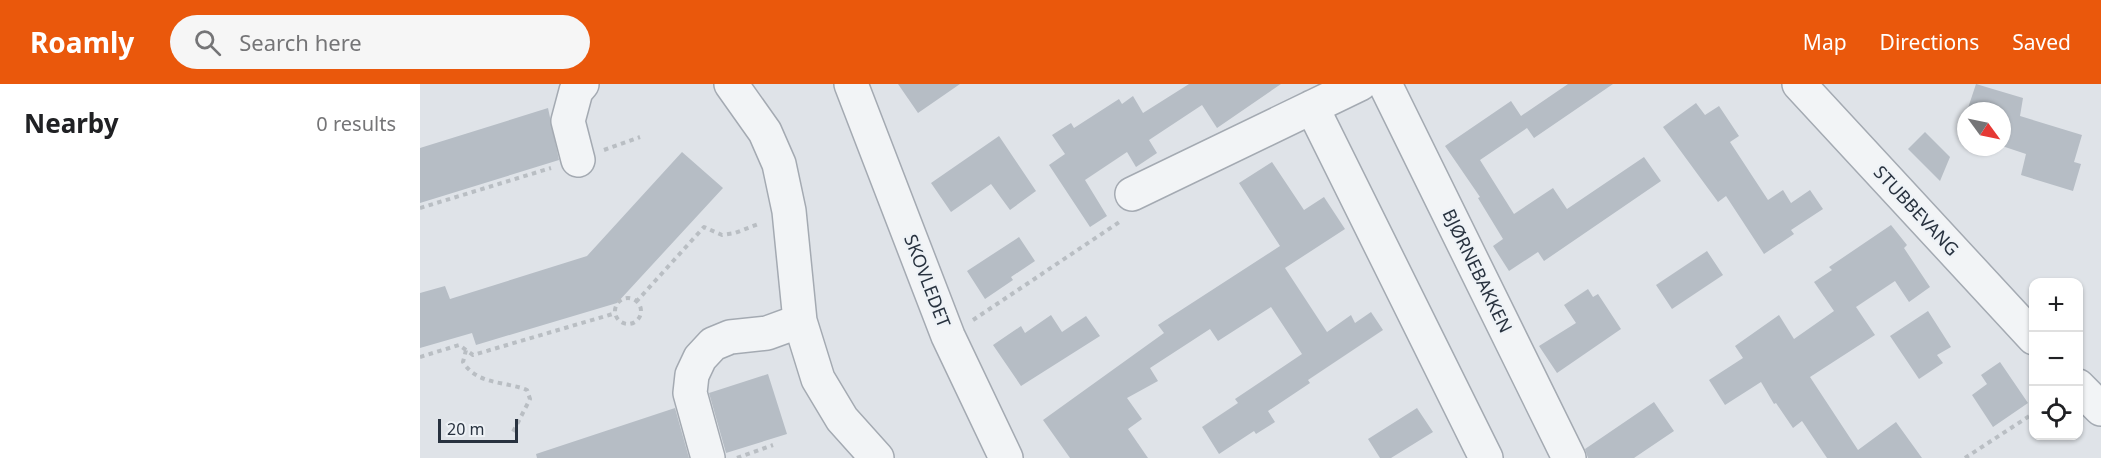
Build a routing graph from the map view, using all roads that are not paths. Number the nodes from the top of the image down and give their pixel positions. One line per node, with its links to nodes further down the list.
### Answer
1 (582, 84): 8 (street)
2 (731, 84): 10 (street)
3 (1360, 84): 7 (street)
4 (1385, 84): 18 (street, BJØRNEBAKKEN)
5 (1799, 84): 11 (street, STUBBEVANG)
6 (855, 89): 16 (street, SKOVLEDET)
7 (1312, 107): 9 (street); 17 (street)
8 (578, 160)
9 (1132, 194)
10 (800, 321): 14 (street); 15 (street)
11 (2029, 333)
12 (2083, 390): 13 (street)
13 (2101, 410)
14 (708, 458)
15 (877, 458)
16 (1006, 458)
17 (1486, 458)
18 (1569, 458)

